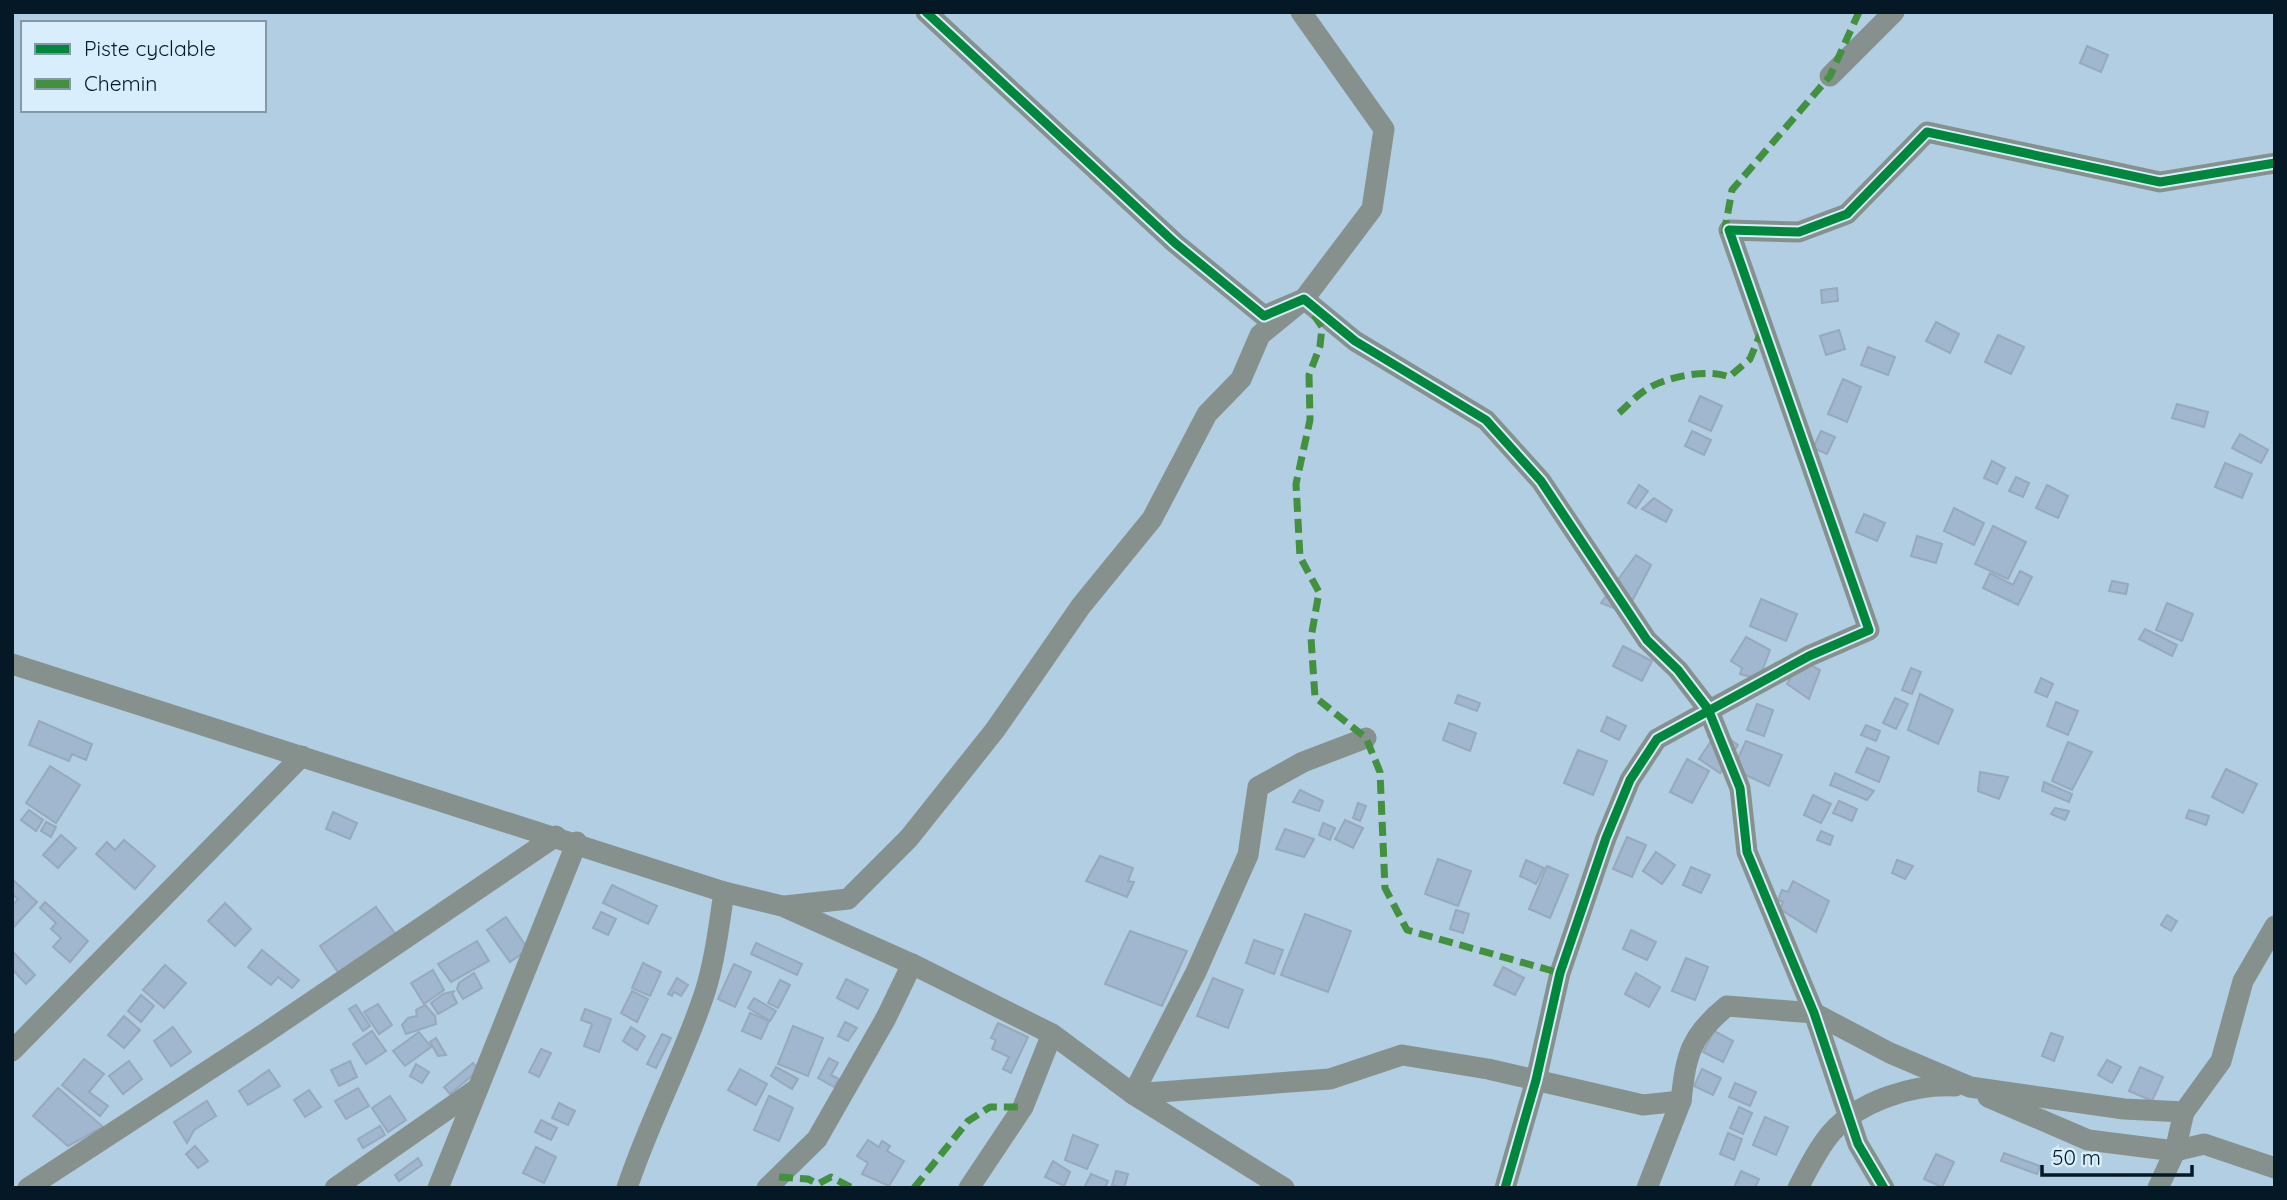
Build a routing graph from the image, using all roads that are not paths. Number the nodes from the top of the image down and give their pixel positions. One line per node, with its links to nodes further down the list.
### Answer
1 (926, 12): 6 (street)
2 (1301, 12): 6 (street)
3 (1894, 12): 4 (street)
4 (1830, 76)
5 (2274, 168): 8 (street)
6 (1304, 299): 8 (street); 13 (street)
7 (14, 669): 10 (street)
8 (1708, 709): 16 (street); 19 (street)
9 (1366, 738): 22 (street)
10 (302, 756): 11 (street); 18 (street)
11 (566, 839): 12 (street); 21 (street); 28 (street)
12 (724, 892): 13 (street); 31 (street)
13 (782, 906): 15 (street)
14 (2275, 926): 24 (street)
15 (912, 964): 17 (street); 32 (street)
16 (1814, 1013): 20 (street); 23 (street); 25 (street)
17 (1052, 1034): 22 (street); 33 (street)
18 (12, 1051)
19 (1536, 1080): 22 (street); 23 (street); 35 (street)
20 (1970, 1087): 24 (street); 25 (street); 26 (street)
21 (478, 1088): 29 (street); 30 (street)
22 (1133, 1094): 34 (street)
23 (1681, 1101): 36 (street)
24 (2184, 1112): 26 (street)
25 (1849, 1117): 37 (street); 38 (street)
26 (2175, 1151): 27 (street); 39 (street)
27 (2275, 1168)
28 (27, 1188)
29 (335, 1188)
30 (438, 1188)
31 (627, 1188)
32 (767, 1188)
33 (969, 1188)
34 (1284, 1188)
35 (1505, 1188)
36 (1647, 1188)
37 (1798, 1188)
38 (1884, 1188)
39 (2158, 1188)

